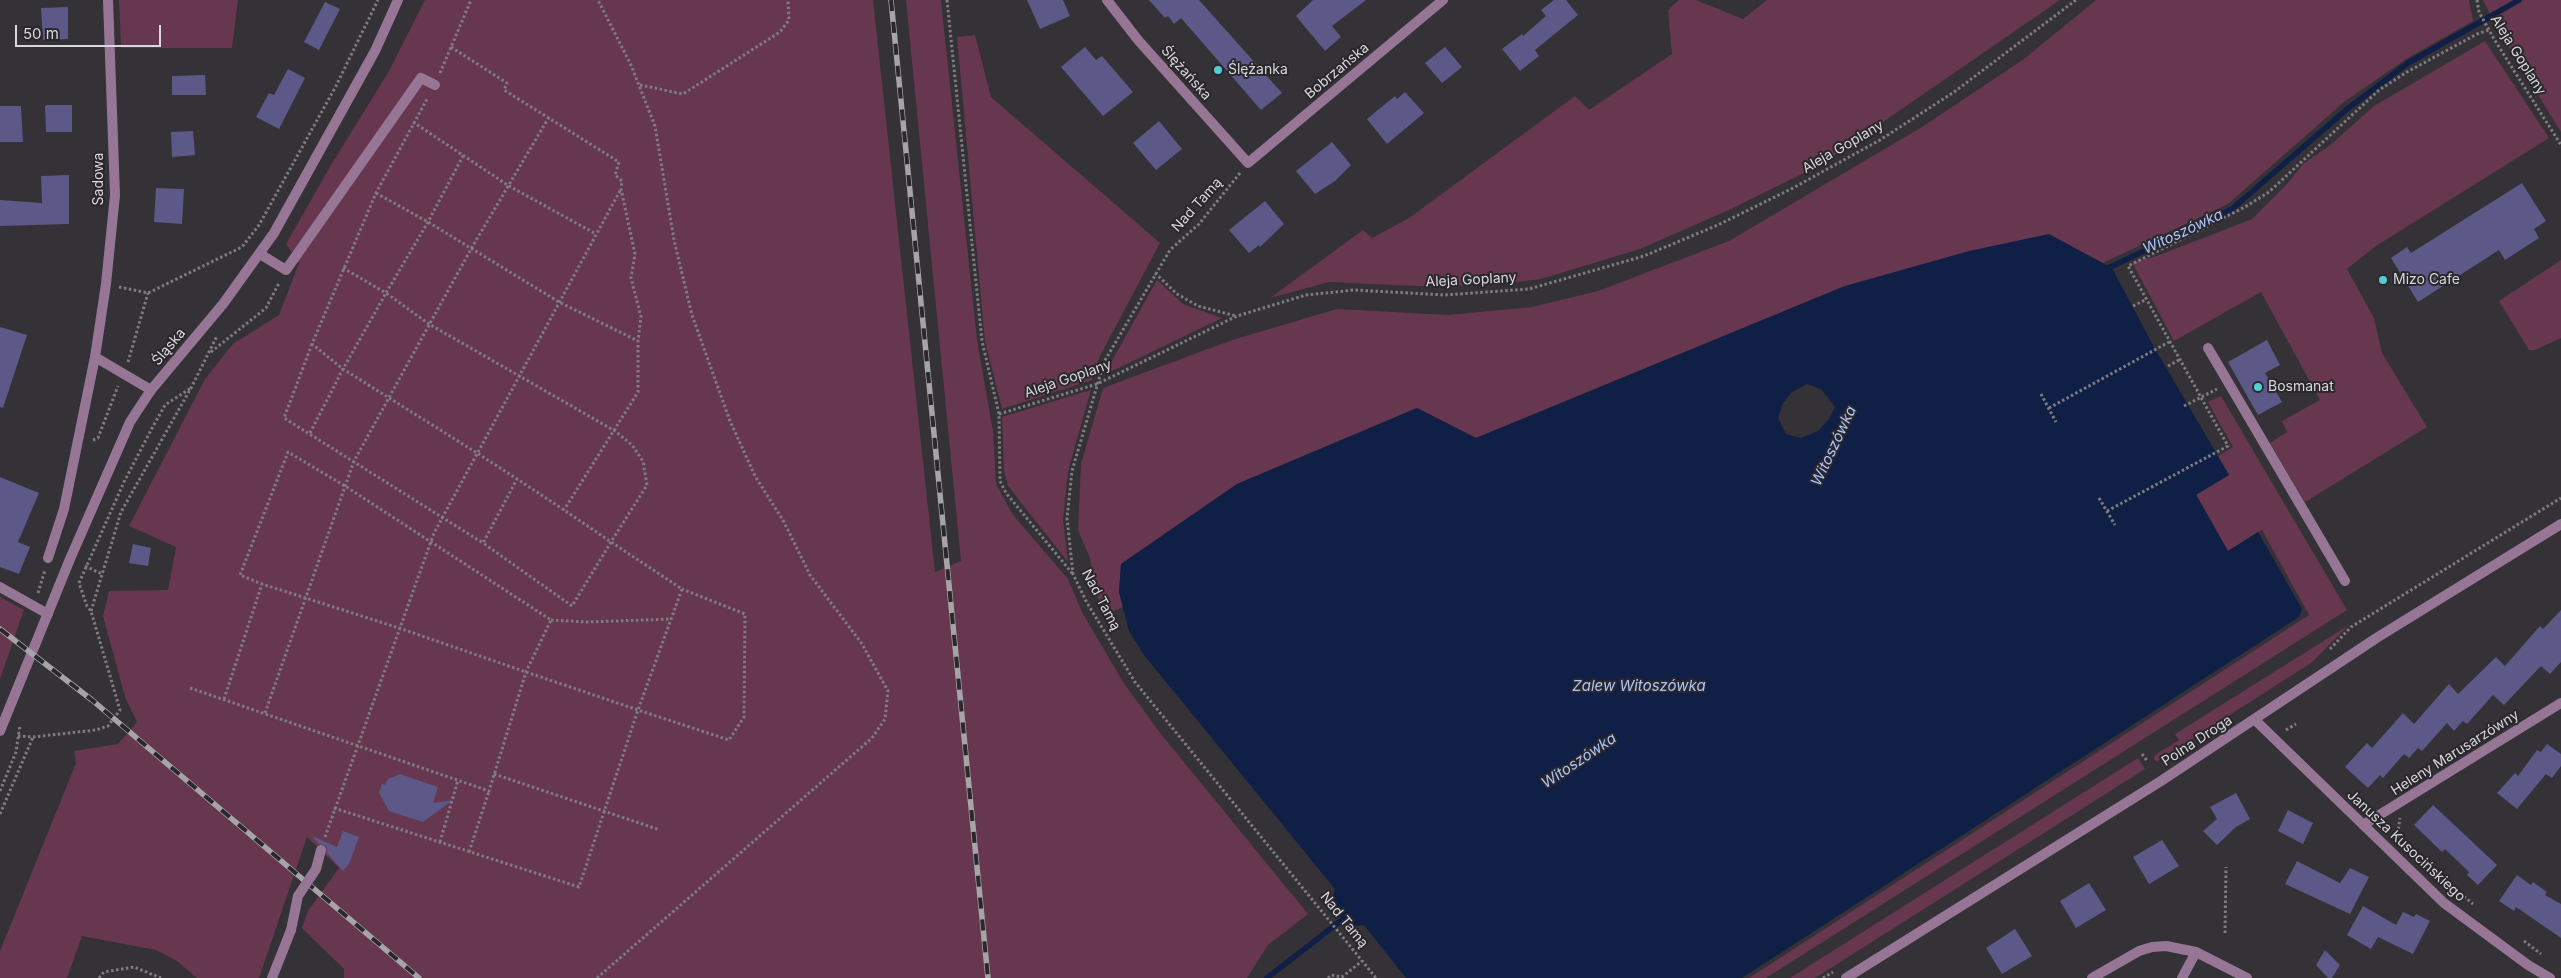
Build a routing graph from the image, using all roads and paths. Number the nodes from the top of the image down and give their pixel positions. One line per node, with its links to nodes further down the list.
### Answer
1 (108, 0): 31 (street, Sadowa)
2 (378, 0): 31 (path)
3 (398, 0): 27 (street, Śląska)
4 (471, 0): 13 (path)
5 (598, 0): 15 (path)
6 (788, 0): 15 (path)
7 (946, 0): 55 (path)
8 (1107, 0): 20 (street, Ślężańska)
9 (1444, 0): 20 (street, Bobrzańska)
10 (2076, 0): 36 (path, Aleja Goplany)
11 (2477, 0): 12 (path, Aleja Goplany)
12 (2489, 30): 18 (path, Aleja Goplany); 33 (path)
13 (452, 47): 14 (path); 16 (path)
14 (435, 85): 17 (path); 29 (street)
15 (639, 85): 121 (path)
16 (549, 116): 21 (path); 22 (path)
17 (413, 122): 19 (path); 23 (path)
18 (2561, 145)
19 (464, 154): 21 (path); 24 (path)
20 (1248, 163): 30 (path, Nad Tamą)
21 (509, 186): 25 (path); 26 (path)
22 (621, 189): 25 (path); 38 (path)
23 (376, 193): 24 (path); 28 (path)
24 (428, 222): 26 (path); 32 (path)
25 (596, 234): 34 (path)
26 (471, 249): 34 (path); 37 (path)
27 (260, 254): 29 (street); 49 (street, Śląska)
28 (343, 268): 32 (path); 40 (path)
29 (286, 270): 48 (path)
30 (1155, 273): 36 (path); 47 (path, Nad Tamą)
31 (106, 284): 42 (street, Sadowa)
32 (386, 293): 37 (path); 45 (path)
33 (2145, 300): 35 (path); 39 (path)
34 (559, 302): 38 (path); 46 (path)
35 (2133, 306)
36 (1237, 316): 47 (path, Aleja Goplany)
37 (429, 324): 46 (path); 51 (path)
38 (638, 341): 57 (path)
39 (2169, 342): 43 (path); 54 (path)
40 (312, 344): 45 (path); 58 (path)
41 (2208, 348): 74 (street)
42 (95, 357): 49 (street); 72 (street, Sadowa)
43 (2179, 360): 44 (path); 52 (path)
44 (2168, 366)
45 (343, 369): 51 (path); 58 (path)
46 (519, 376): 57 (path); 59 (path)
47 (1097, 384): 55 (path, Aleja Goplany); 73 (path, Nad Tamą)
48 (191, 388): 79 (path); 79 (path)
49 (151, 390): 80 (street, Śląska)
50 (2042, 394): 54 (path)
51 (390, 398): 59 (path); 60 (path)
52 (2200, 398): 53 (path); 65 (path)
53 (2184, 406)
54 (2049, 408): 56 (path)
55 (999, 414): 73 (path)
56 (2056, 422)
57 (615, 431): 64 (path); 69 (path)
58 (310, 434): 60 (path)
59 (478, 453): 61 (path); 66 (path)
60 (354, 461): 62 (path); 66 (path)
61 (517, 479): 64 (path); 71 (path)
62 (345, 486): 70 (path); 75 (path); 78 (path)
63 (2099, 498): 65 (path)
64 (564, 510): 69 (path)
65 (2107, 511): 68 (path)
66 (442, 518): 70 (path); 71 (path)
67 (2561, 524): 90 (street, Polna Droga)
68 (2115, 525)
69 (611, 542): 71 (path); 77 (path)
70 (430, 543): 82 (path); 83 (path)
71 (483, 544)
72 (48, 558)
73 (1072, 574): 117 (path, Nad Tamą)
74 (2345, 581)
75 (262, 584): 78 (path); 86 (path)
76 (0, 586): 80 (street)
77 (682, 589): 81 (path); 88 (path)
78 (304, 597): 83 (path); 89 (path)
79 (92, 610): 92 (path)
80 (48, 614): 91 (street, Śląska)
81 (671, 619): 82 (path); 88 (path)
82 (551, 620): 84 (path)
83 (399, 628): 84 (path); 93 (path)
84 (526, 672): 88 (path); 96 (path)
85 (190, 688): 86 (path)
86 (224, 699): 89 (path)
87 (2561, 703): 103 (street, Heleny Marusarzówny)
88 (638, 710): 101 (path)
89 (265, 713): 93 (path)
90 (2255, 720): 103 (street, Janusza Kusocińskiego); 124 (street, Polna Droga)
91 (0, 731)
92 (33, 737): 99 (path); 102 (path)
93 (356, 746): 97 (path); 100 (path)
94 (2142, 754): 95 (path)
95 (2148, 762)
96 (494, 774): 98 (path); 101 (path)
97 (458, 780): 98 (path); 107 (path)
98 (489, 791): 109 (path)
99 (0, 792)
100 (334, 808): 107 (path); 108 (path)
101 (604, 812): 104 (path); 109 (path)
102 (0, 814)
103 (2363, 826): 128 (street, Janusza Kusocińskiego)
104 (660, 830)
105 (2398, 831): 106 (path)
106 (2400, 841)
107 (440, 842): 109 (path)
108 (321, 850): 120 (street, bridge)
109 (469, 852)
110 (2226, 867): 113 (path)
111 (2436, 872): 112 (path)
112 (2479, 909)
113 (2225, 933)
114 (2518, 937): 116 (path)
115 (2196, 952): 125 (street); 126 (street); 127 (street)
116 (2548, 958)
117 (1362, 961): 122 (path); 123 (path, Nad Tamą)
118 (99, 978): 119 (path)
119 (161, 978)
120 (272, 978)
121 (597, 978)
122 (1328, 978)
123 (1376, 978)
124 (1846, 978)
125 (2092, 978)
126 (2182, 978)
127 (2247, 978)
128 (2550, 978)

